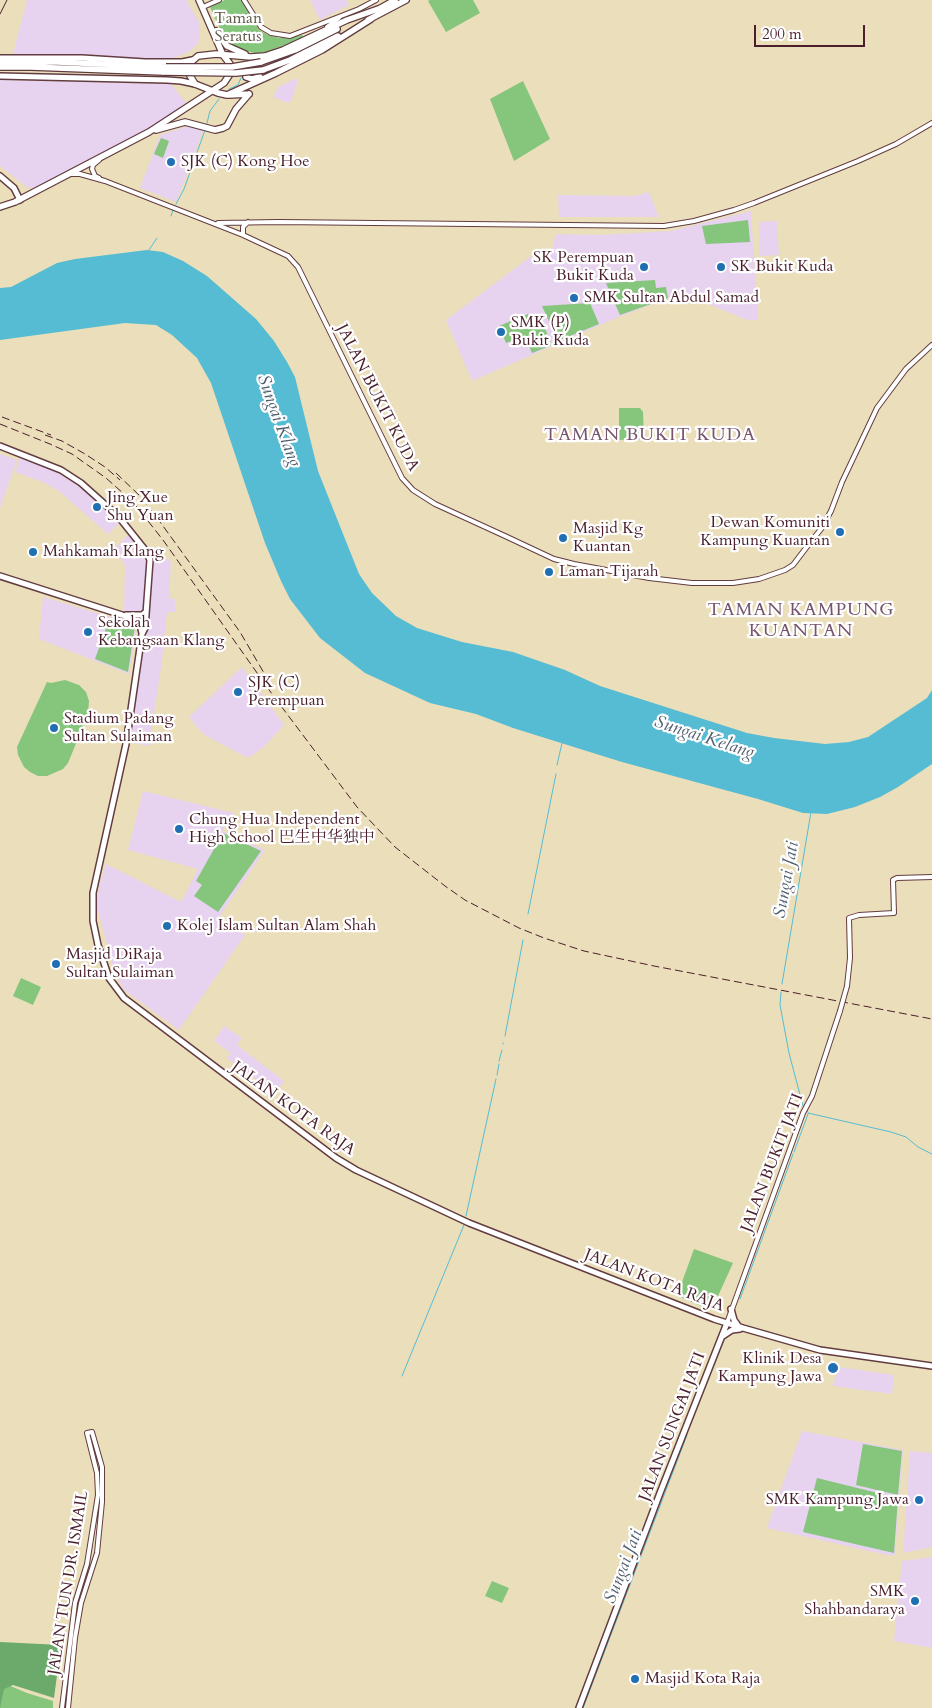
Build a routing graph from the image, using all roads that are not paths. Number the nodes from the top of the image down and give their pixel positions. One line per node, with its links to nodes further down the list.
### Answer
1 (198, 0): 7 (highway)
2 (219, 0): 7 (street)
3 (244, 0): 9 (street)
4 (376, 0): 9 (street)
5 (395, 0): 8 (highway)
6 (406, 0): 10 (highway)
7 (203, 8): 12 (highway); 14 (highway)
8 (381, 8): 11 (highway); 20 (highway, bridge)
9 (343, 15): 11 (street)
10 (370, 19): 20 (highway, bridge); 21 (highway)
11 (321, 32): 13 (highway)
12 (223, 55): 14 (highway); 16 (highway); 25 (highway)
13 (265, 56): 14 (highway); 21 (highway)
14 (251, 57)
15 (0, 58): 18 (main road)
16 (192, 60): 18 (main road); 24 (highway)
17 (0, 62): 20 (highway)
18 (160, 62): 23 (main road)
19 (0, 67): 20 (highway)
20 (165, 69)
21 (276, 73): 26 (highway)
22 (0, 76): 23 (main road)
23 (167, 80): 24 (main road)
24 (195, 84): 25 (highway)
25 (212, 91): 26 (highway); 28 (highway)
26 (227, 95): 28 (highway)
27 (932, 123): 36 (street)
28 (149, 132): 29 (highway)
29 (102, 156): 30 (highway); 32 (street)
30 (69, 174): 32 (street, JALAN BUKIT KUDA); 33 (highway)
31 (0, 176): 33 (main road)
32 (105, 181): 37 (street, JALAN BUKIT KUDA)
33 (20, 200): 34 (highway)
34 (0, 207)
35 (241, 222): 36 (street); 37 (street); 38 (street)
36 (248, 222): 39 (street)
37 (216, 224): 38 (street, JALAN BUKIT KUDA)
38 (234, 231): 39 (street, JALAN BUKIT KUDA)
39 (243, 235): 40 (street, JALAN BUKIT KUDA)
40 (932, 346)
41 (0, 446): 43 (main road, JALAN KOTA RAJA)
42 (0, 576): 44 (main road)
43 (147, 612): 44 (main road); 45 (main road, JALAN KOTA RAJA)
44 (122, 615): 45 (main road)
45 (142, 634): 48 (main road, JALAN KOTA RAJA)
46 (932, 877): 47 (street, JALAN BUKIT JATI, bridge)
47 (732, 1309): 49 (street, JALAN BUKIT JATI); 50 (main road)
48 (714, 1319): 49 (main road, JALAN KOTA RAJA); 51 (main road)
49 (727, 1323): 50 (main road, JALAN KOTA RAJA); 51 (main road, JALAN SUNGAI JATI)
50 (741, 1328): 51 (main road); 52 (main road, JALAN KOTA RAJA)
51 (720, 1342): 55 (main road, JALAN SUNGAI JATI)
52 (932, 1366)
53 (62, 1708): 54 (street, JALAN TUN DR. ISMAIL)
54 (68, 1708)
55 (579, 1708)

